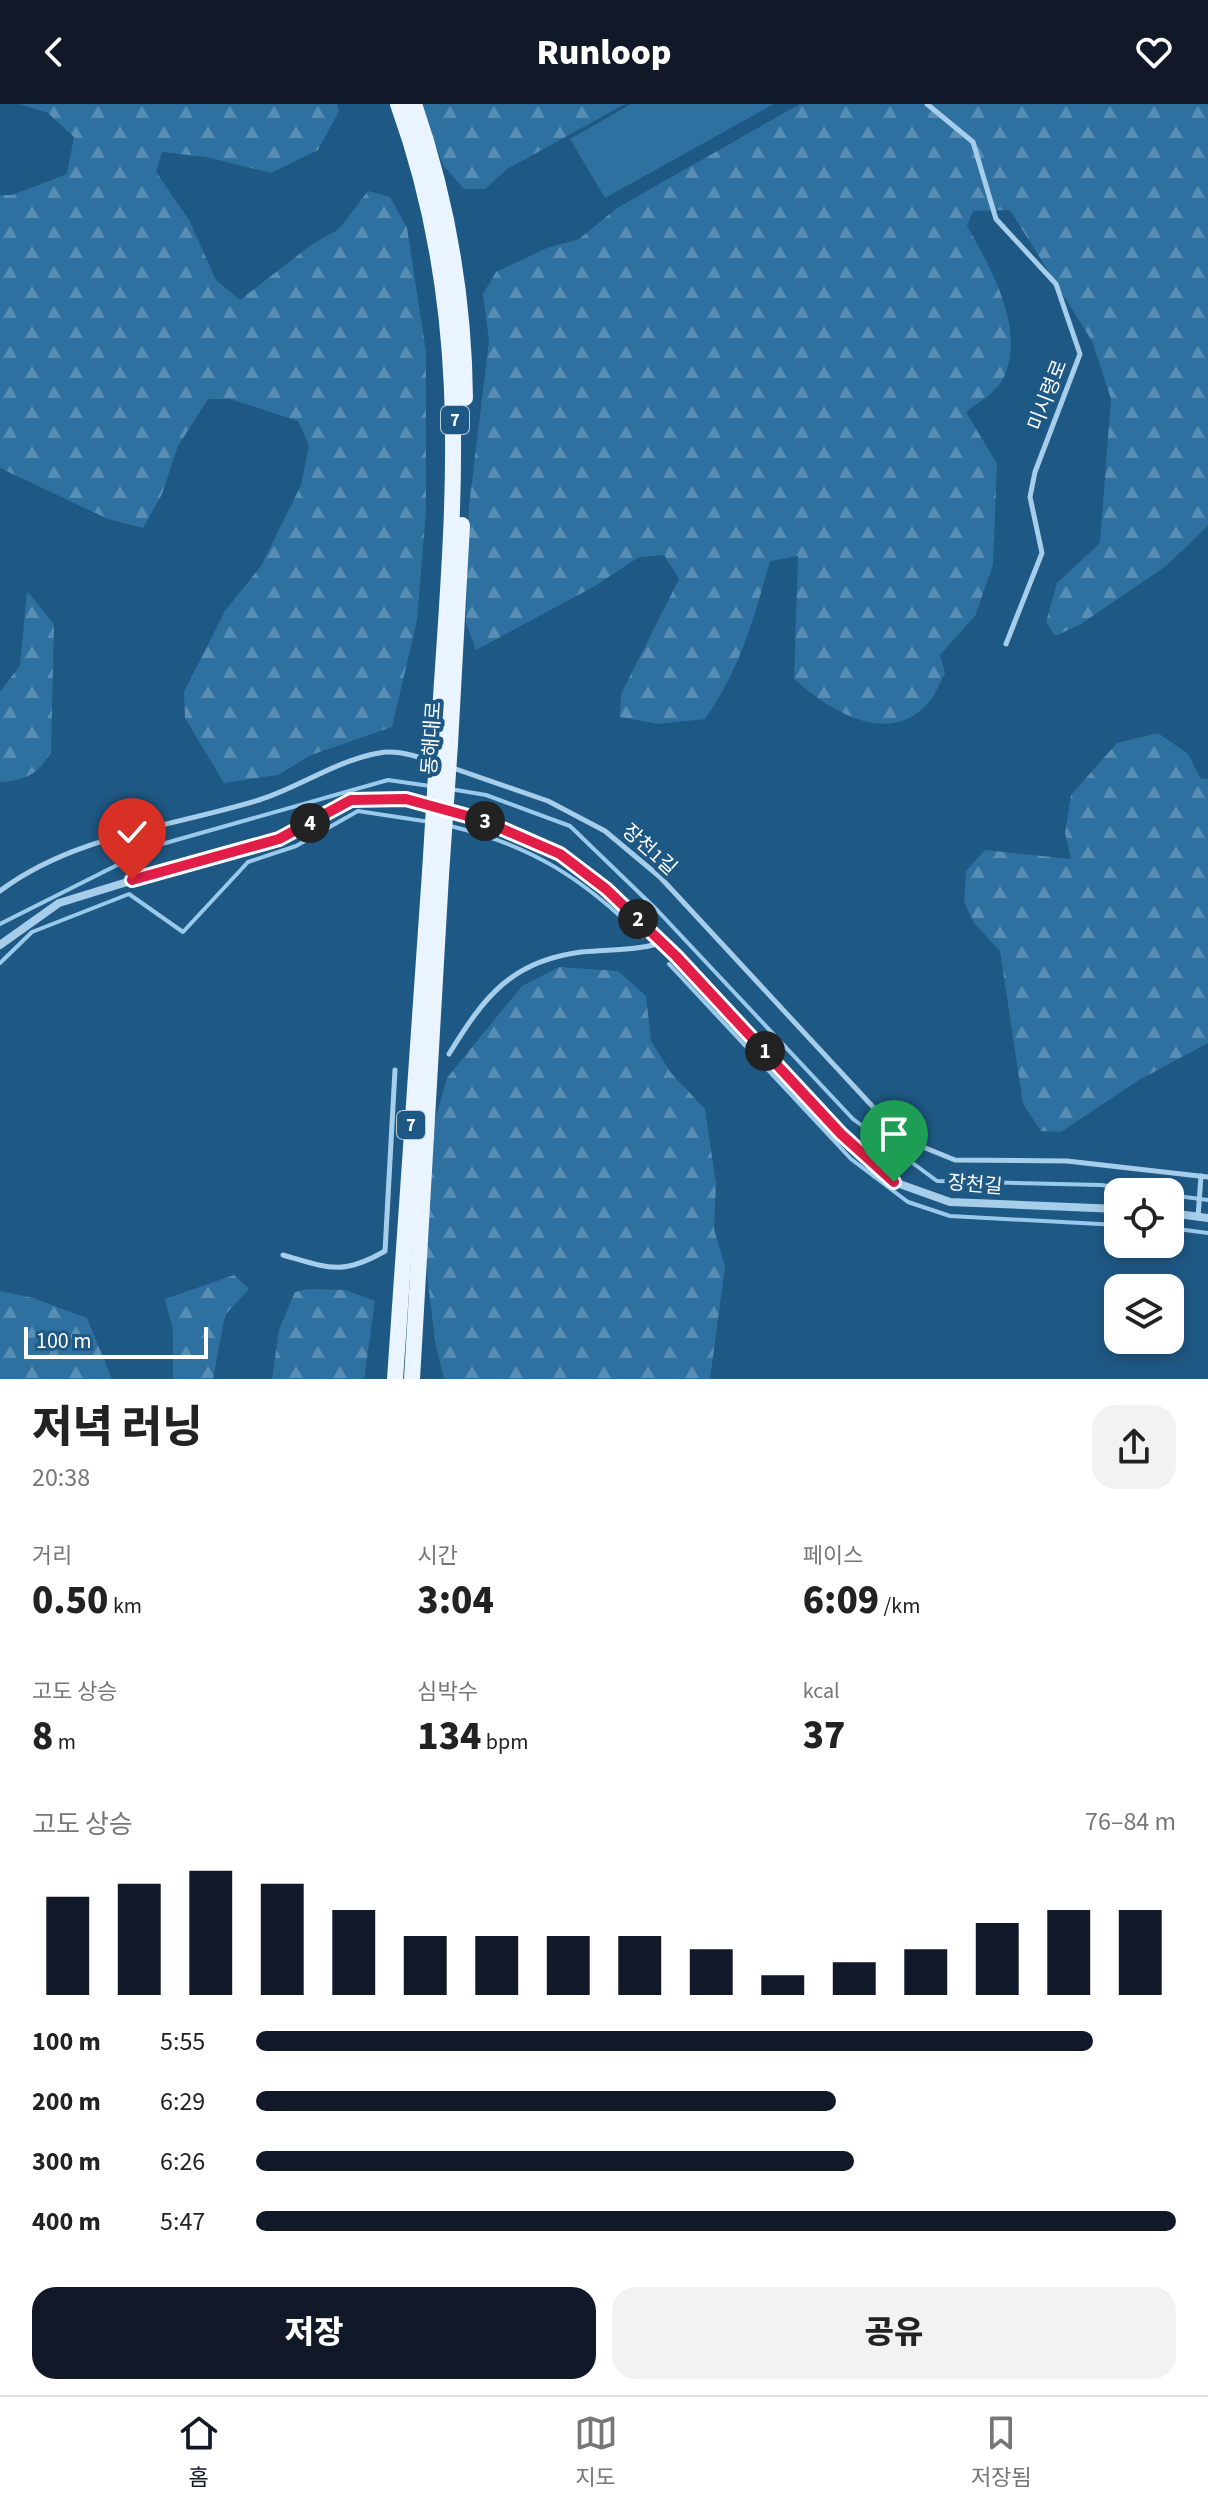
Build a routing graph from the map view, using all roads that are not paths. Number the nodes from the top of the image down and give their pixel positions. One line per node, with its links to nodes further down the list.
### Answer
1 (398, 104): 5 (main road, 동해대로 / 7)
2 (414, 104): 5 (main road, 동해대로 / 7)
3 (927, 104): 4 (lane, 미시령로)
4 (1006, 644)
5 (444, 743): 6 (main road, 7, bridge)
6 (436, 874): 16 (main road, 7); 17 (main road, 7)
7 (0, 891): 12 (lane, 장천1길)
8 (662, 942): 9 (street, 장천길); 10 (lane); 13 (street, 장천길)
9 (0, 945)
10 (449, 1054)
11 (395, 1070): 15 (lane)
12 (1204, 1178): 14 (lane)
13 (1104, 1208)
14 (1201, 1216)
15 (283, 1255)
16 (395, 1379)
17 (412, 1379)

